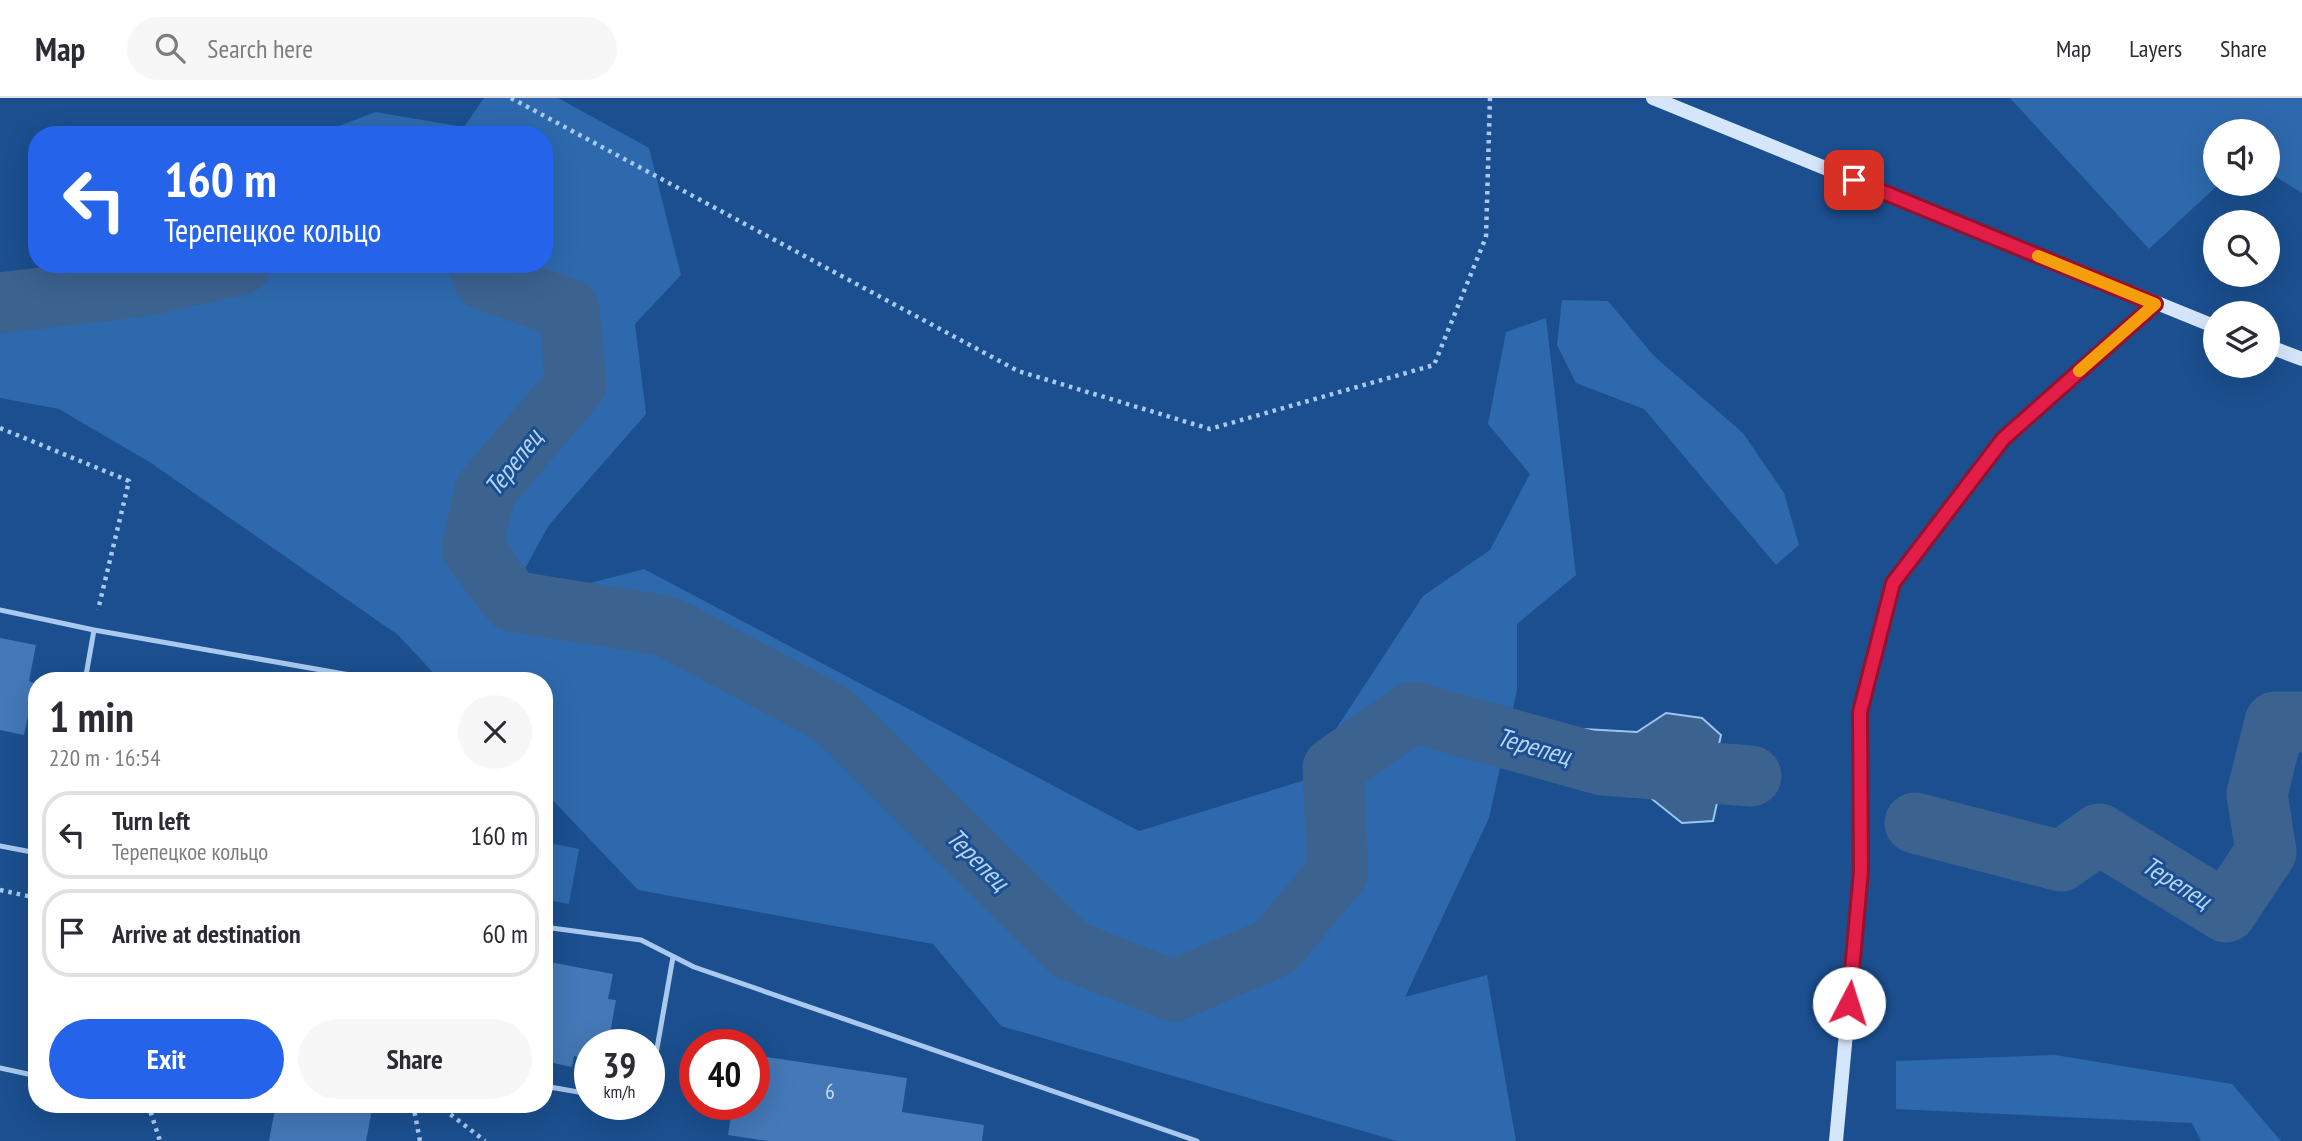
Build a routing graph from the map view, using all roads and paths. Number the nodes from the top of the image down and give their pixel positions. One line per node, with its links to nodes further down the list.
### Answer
1 (511, 98): 2 (path)
2 (1490, 98)
3 (1653, 98): 4 (street)
4 (2155, 304): 5 (street); 31 (street)
5 (2203, 322)
6 (2280, 351): 7 (street)
7 (2302, 359)
8 (0, 428): 10 (path)
9 (0, 610): 10 (lane)
10 (94, 631): 11 (lane); 12 (lane)
11 (87, 672)
12 (332, 672)
13 (0, 846): 14 (lane)
14 (28, 851)
15 (0, 890): 16 (path)
16 (28, 896)
17 (553, 928): 18 (lane)
18 (673, 957): 19 (lane); 30 (lane)
19 (660, 1029)
20 (0, 1068): 21 (lane)
21 (28, 1074)
22 (553, 1088): 23 (lane)
23 (574, 1091)
24 (151, 1113): 27 (path)
25 (415, 1113): 28 (path)
26 (449, 1113): 29 (path)
27 (160, 1141)
28 (420, 1141)
29 (485, 1141)
30 (1196, 1141)
31 (1836, 1141)

